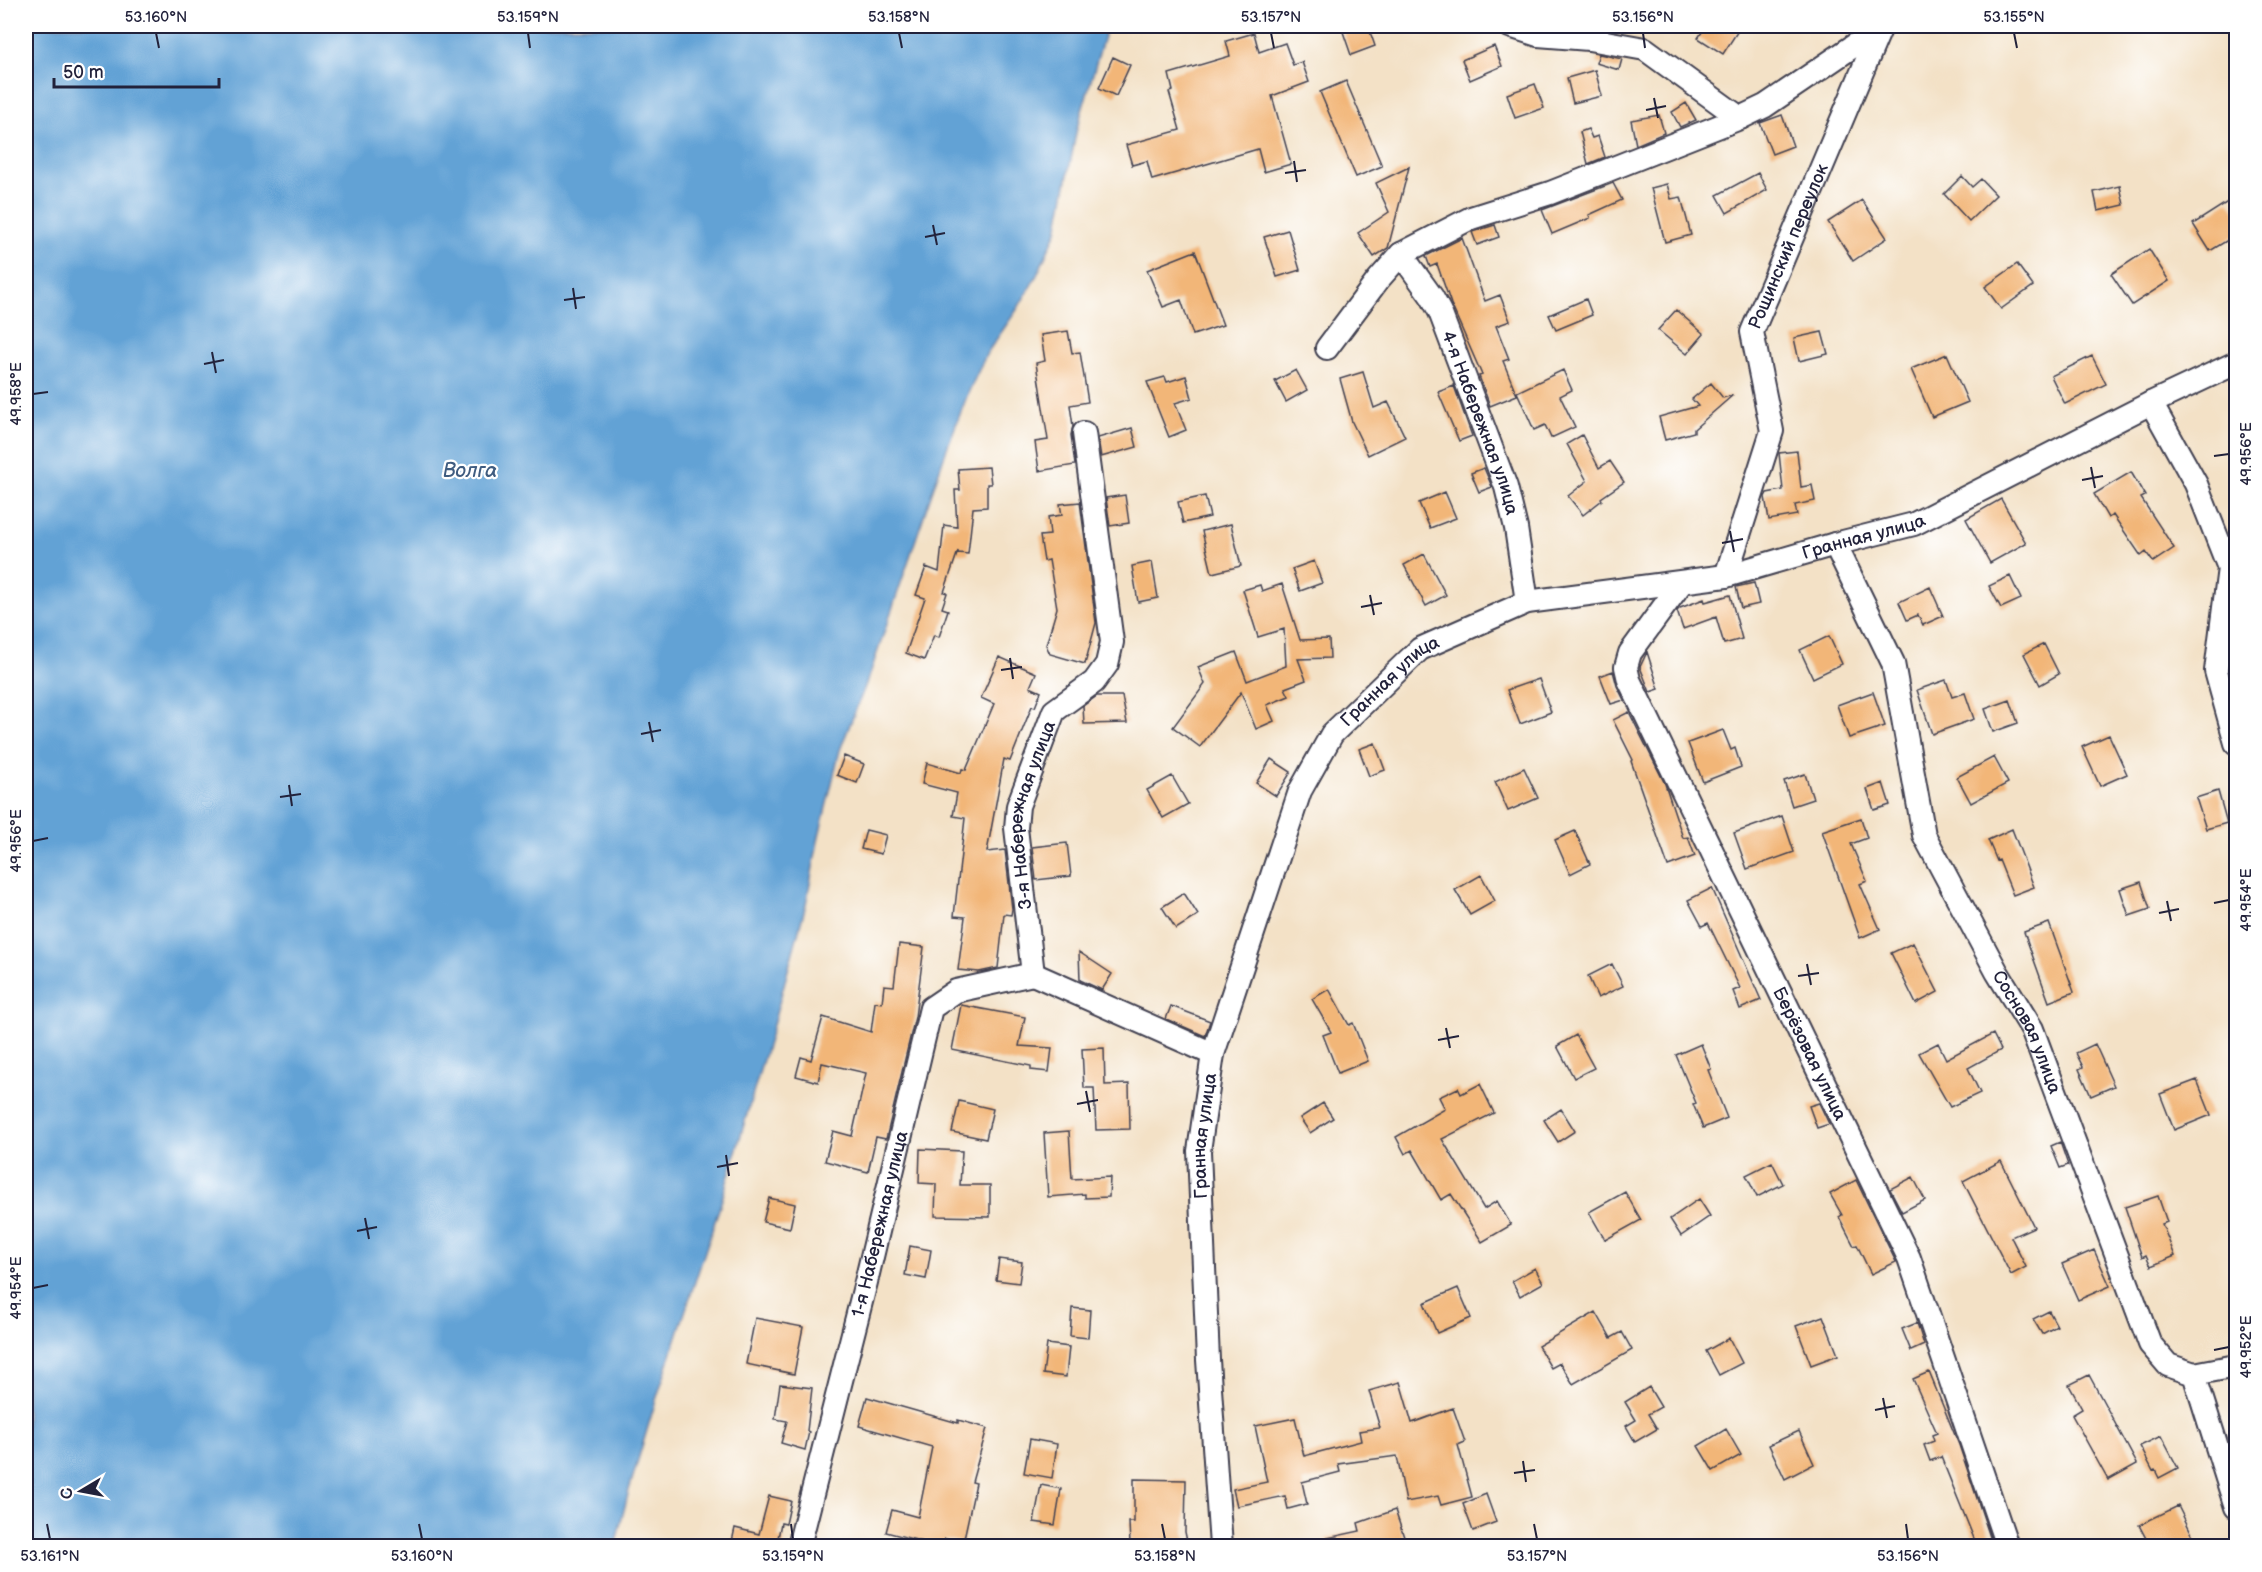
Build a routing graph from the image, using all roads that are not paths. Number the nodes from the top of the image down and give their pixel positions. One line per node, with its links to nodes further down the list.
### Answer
1 (1510, 26): 3 (street)
2 (1882, 26): 3 (street); 10 (street, Рощинский переулок)
3 (1740, 118): 4 (street)
4 (1401, 254): 5 (street); 12 (street, 4-я Набережная улица)
5 (1327, 348)
6 (2236, 363): 7 (street, Гранная улица)
7 (2151, 403): 9 (street, Гранная улица); 13 (street)
8 (1084, 433): 14 (street, 3-я Набережная улица)
9 (1835, 544): 10 (street, Гранная улица); 17 (street, Сосновая улица)
10 (1726, 576): 11 (street, Гранная улица)
11 (1682, 582): 12 (street, Гранная улица); 21 (street, Берёзовая улица)
12 (1527, 602): 15 (street, Гранная улица)
13 (2236, 743)
14 (1033, 974): 15 (street); 19 (street, 1-я Набережная улица)
15 (1213, 1054): 20 (street, Гранная улица)
16 (2236, 1366): 17 (street)
17 (2194, 1374): 18 (street)
18 (2236, 1507)
19 (799, 1546)
20 (1221, 1546)
21 (2007, 1546)

